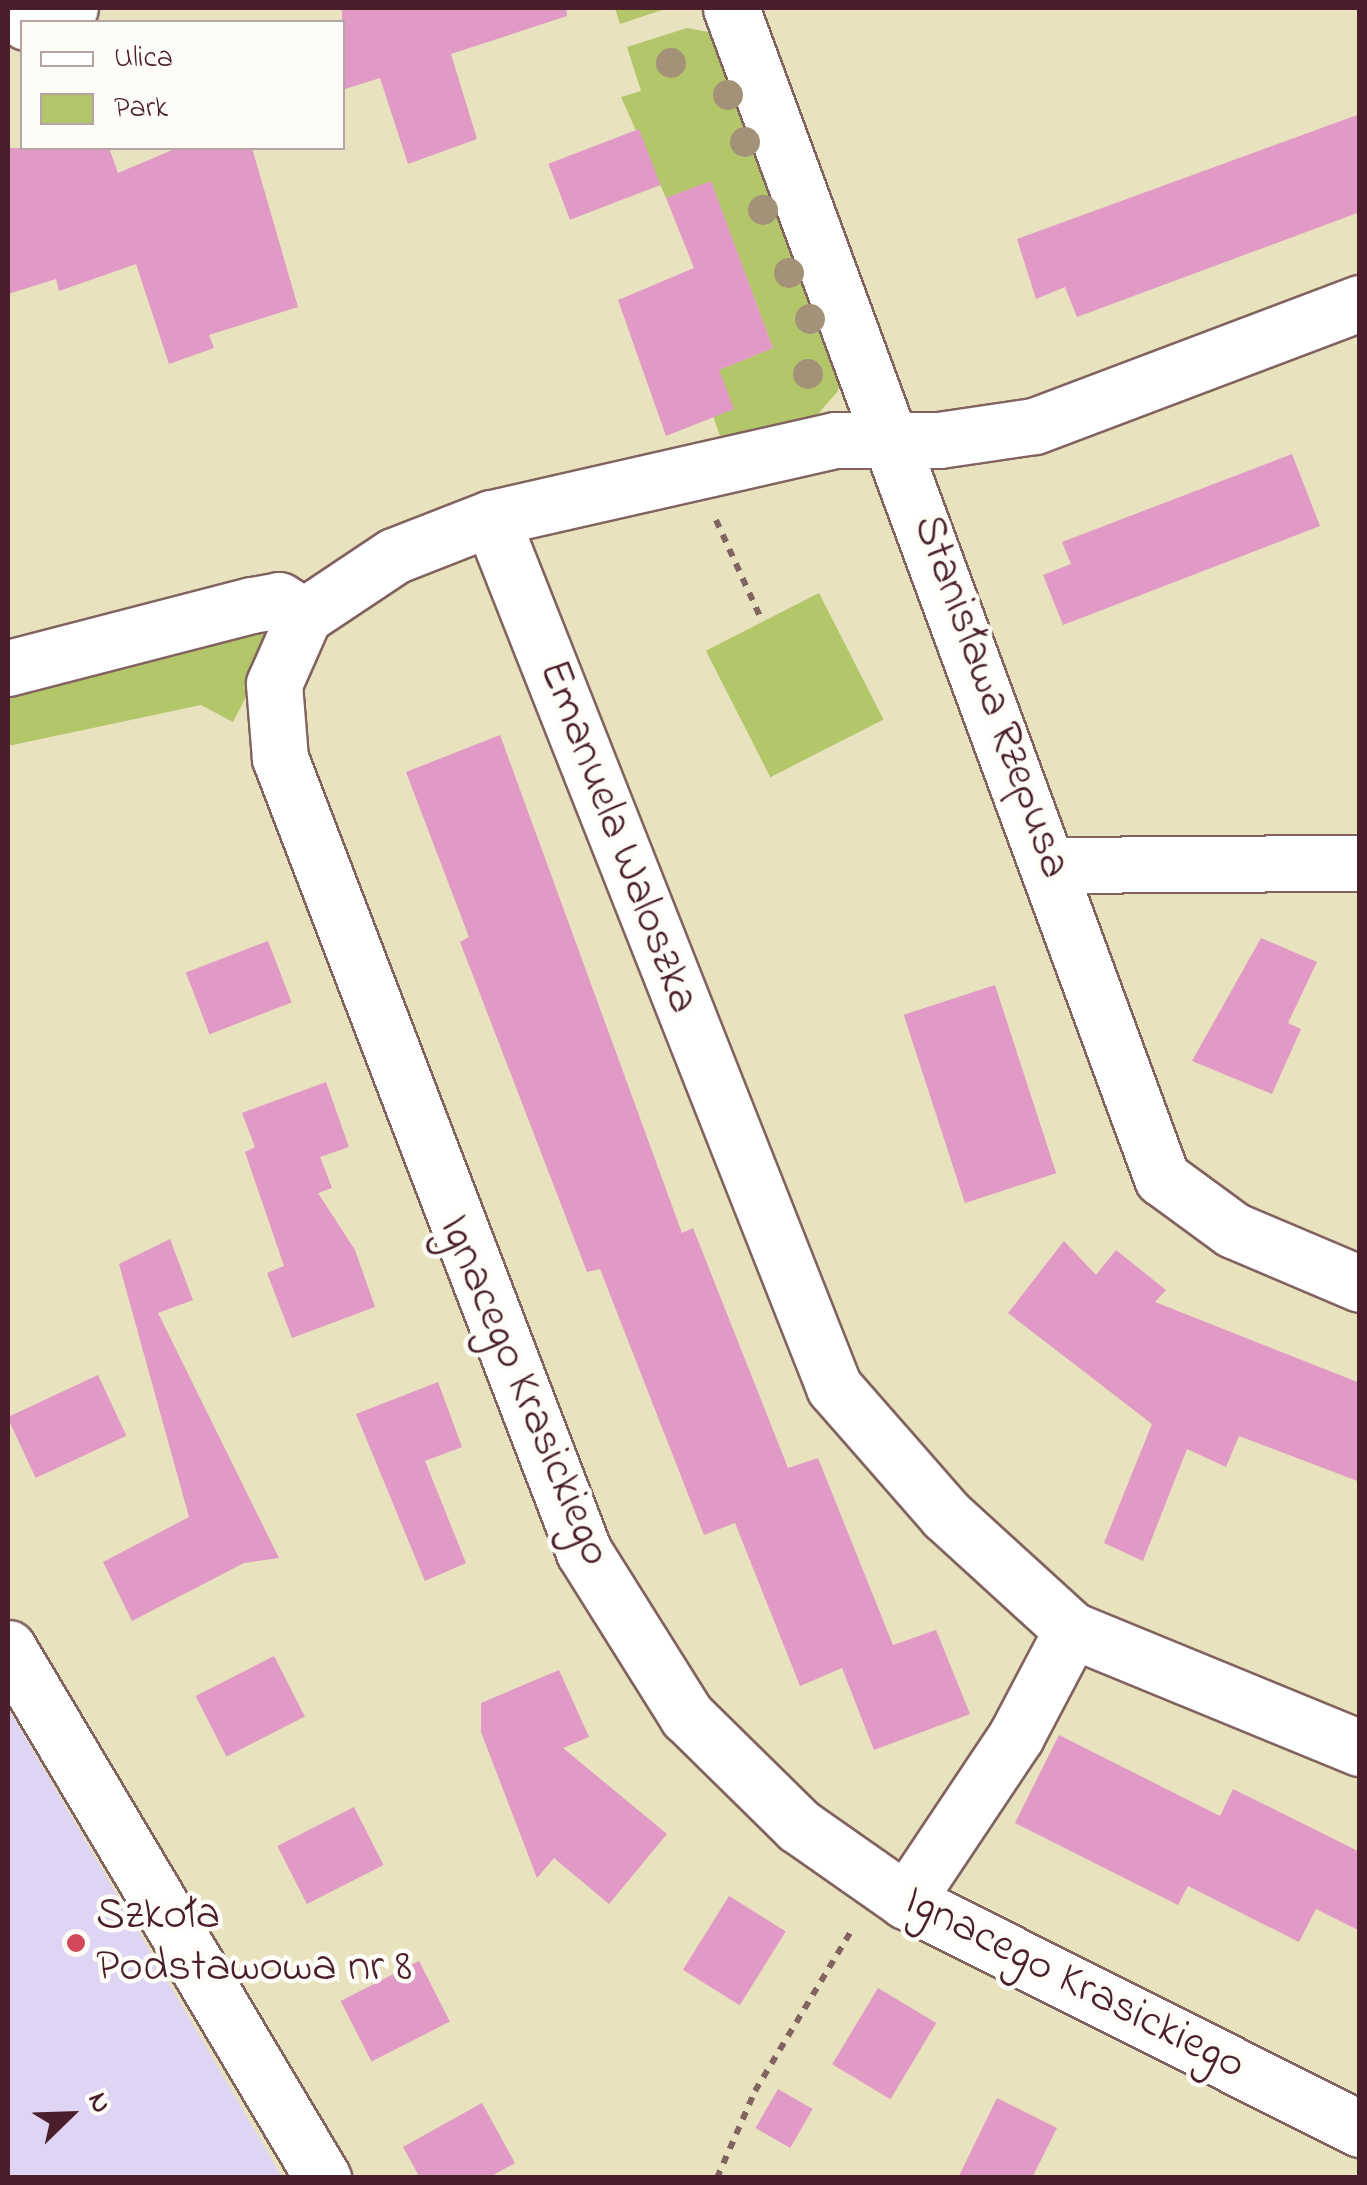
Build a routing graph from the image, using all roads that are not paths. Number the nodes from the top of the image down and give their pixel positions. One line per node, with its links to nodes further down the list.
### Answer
1 (70, 8): 3 (street)
2 (731, 8): 5 (street, Stanisława Rzepusa)
3 (33, 20)
4 (1360, 302): 5 (street)
5 (893, 437): 6 (street); 10 (street, Stanisława Rzepusa)
6 (492, 518): 7 (street); 12 (street, Emanuela Waloszka)
7 (304, 616): 8 (street); 15 (street, Ignacego Krasickiego)
8 (8, 668)
9 (1360, 862): 10 (street)
10 (1052, 864): 11 (street, Stanisława Rzepusa)
11 (1360, 1284)
12 (1072, 1630): 14 (street, Emanuela Waloszka); 15 (street)
13 (8, 1648): 17 (street)
14 (1360, 1748)
15 (893, 1892): 16 (street, Ignacego Krasickiego)
16 (1360, 2129)
17 (323, 2178)

